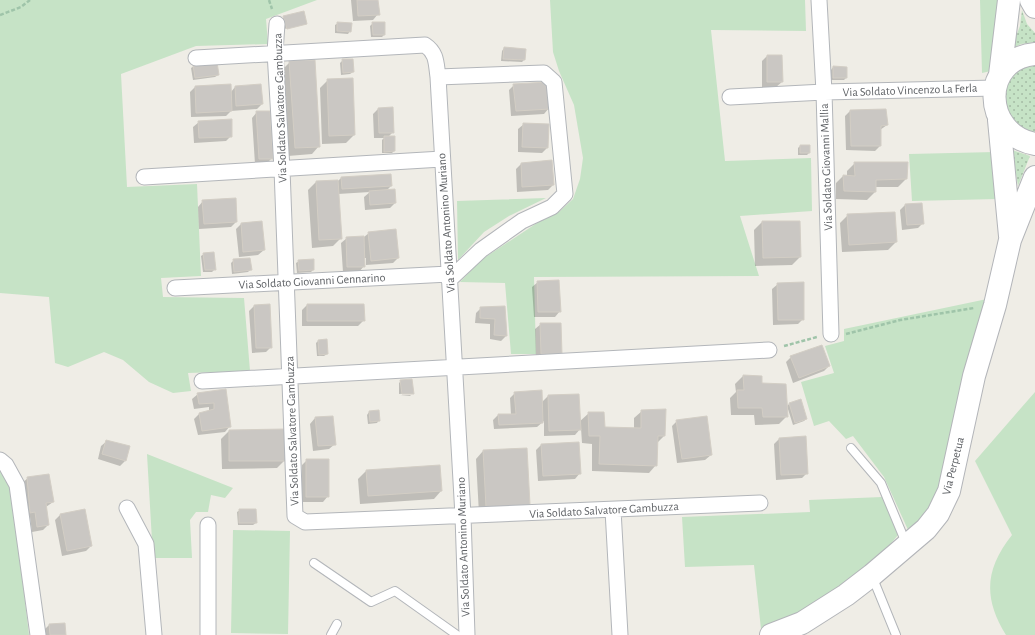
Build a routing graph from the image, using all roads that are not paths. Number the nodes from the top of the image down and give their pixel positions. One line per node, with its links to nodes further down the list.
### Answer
1 (819, 0): 11 (street, Via Soldato Giovanni Mallia)
2 (1009, 0): 10 (street)
3 (1031, 0): 4 (street)
4 (1035, 7)
5 (277, 24): 6 (street, Via Soldato Salvatore Gambuzza)
6 (275, 52): 8 (street, Via Soldato Antonino Muriano); 9 (street, Via Soldato Antonino Muriano); 16 (street, Via Soldato Salvatore Gambuzza)
7 (1035, 54): 10 (street)
8 (196, 58)
9 (438, 77): 15 (street, Via Soldato Antonino Muriano); 21 (street)
10 (998, 81): 11 (street, Via Soldato Vincenzo La Ferla); 13 (street)
11 (824, 92): 12 (street, Via Soldato Vincenzo La Ferla); 24 (street, Via Soldato Giovanni Mallia)
12 (730, 97)
13 (1000, 120): 14 (street); 20 (street)
14 (1032, 146)
15 (442, 159): 16 (street); 21 (street, Via Soldato Antonino Muriano)
16 (282, 169): 17 (street); 22 (street, Via Soldato Salvatore Gambuzza)
17 (144, 177)
18 (1035, 177): 20 (street)
19 (1035, 207): 20 (street)
20 (1014, 230): 36 (street, Via Perpetua)
21 (449, 277): 22 (street, Via Soldato Giovanni Gennarino); 26 (street, Via Soldato Antonino Muriano)
22 (287, 283): 23 (street, Via Soldato Giovanni Gennarino); 27 (street, Via Soldato Salvatore Gambuzza)
23 (175, 288)
24 (831, 334)
25 (768, 350): 26 (street)
26 (455, 368): 27 (street); 34 (street, Via Soldato Antonino Muriano)
27 (291, 377): 28 (street); 34 (street, Via Soldato Salvatore Gambuzza)
28 (202, 381)
29 (852, 448): 36 (lane)
30 (0, 460): 40 (street)
31 (760, 503): 33 (street, Via Soldato Salvatore Gambuzza)
32 (127, 508): 41 (street)
33 (613, 510): 34 (street, Via Soldato Salvatore Gambuzza); 46 (street)
34 (463, 516): 45 (street, Via Soldato Antonino Muriano)
35 (208, 525): 42 (street)
36 (907, 544): 38 (street, Via Perpetua)
37 (314, 563): 44 (lane)
38 (872, 575): 47 (street, Via Perpetua); 48 (lane)
39 (337, 624): 43 (lane)
40 (38, 635)
41 (154, 635)
42 (208, 635)
43 (331, 635)
44 (457, 635)
45 (467, 635)
46 (620, 635)
47 (771, 635)
48 (896, 635)

